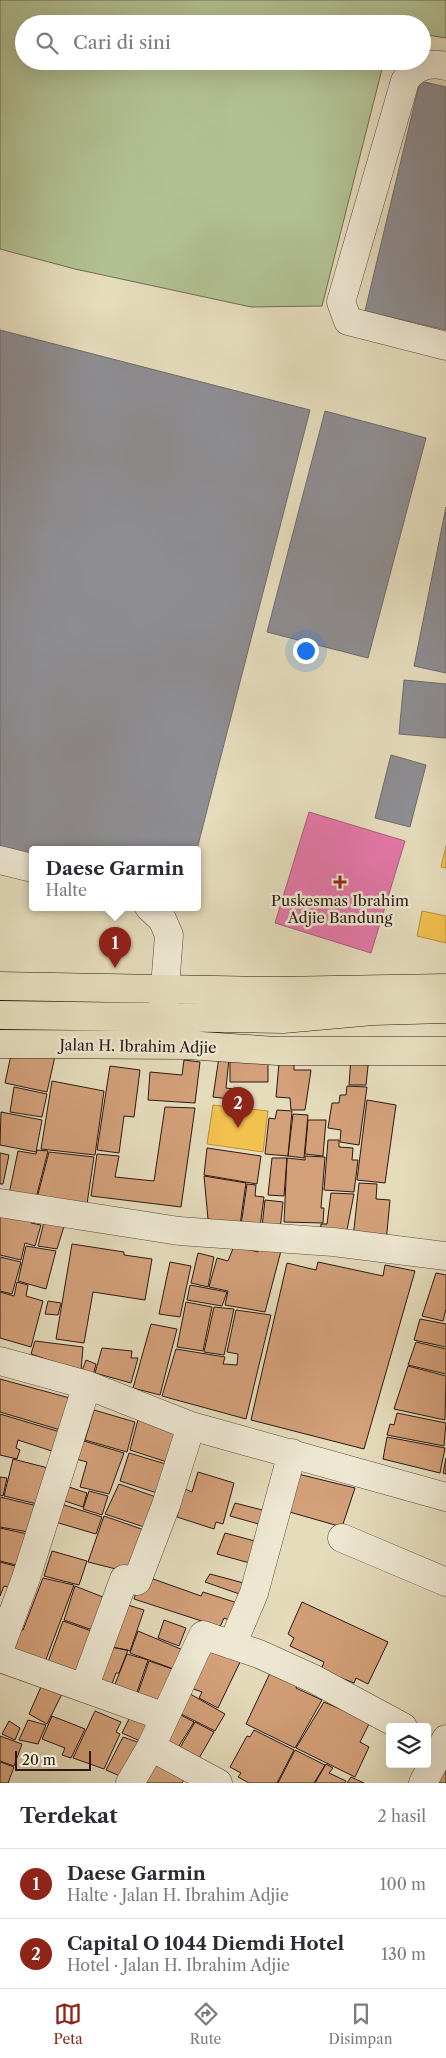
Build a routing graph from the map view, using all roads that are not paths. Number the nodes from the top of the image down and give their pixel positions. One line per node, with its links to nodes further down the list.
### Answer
1 (431, 65): 2 (street)
2 (446, 66)
3 (414, 70): 4 (street)
4 (446, 346)
5 (0, 860): 6 (street)
6 (29, 867)
7 (153, 911): 11 (street)
8 (0, 986): 9 (main road, Jalan H. Ibrahim Adjie)
9 (82, 987): 11 (main road, Jalan H. Ibrahim Adjie); 13 (main road)
10 (446, 988): 12 (main road, Jalan H. Ibrahim Adjie)
11 (165, 989): 12 (main road, Jalan H. Ibrahim Adjie); 16 (street)
12 (275, 991): 17 (main road, Jalan H. Ibrahim Adjie)
13 (0, 1009)
14 (446, 1009): 17 (main road, Jalan H. Ibrahim Adjie)
15 (0, 1015): 16 (main road, Jalan H. Ibrahim Adjie)
16 (163, 1018): 17 (main road, Jalan H. Ibrahim Adjie); 22 (street)
17 (373, 1019): 19 (main road, Jalan H. Ibrahim Adjie); 23 (main road, Jalan H. Ibrahim Adjie)
18 (0, 1021): 20 (main road)
19 (446, 1026)
20 (75, 1043): 21 (main road, Jalan H. Ibrahim Adjie); 22 (main road, Jalan H. Ibrahim Adjie)
21 (0, 1044)
22 (162, 1046): 23 (main road, Jalan H. Ibrahim Adjie)
23 (277, 1051): 24 (main road, Jalan H. Ibrahim Adjie)
24 (446, 1052)
25 (0, 1203): 26 (street)
26 (446, 1256)
27 (0, 1361): 28 (street)
28 (87, 1385): 29 (street); 35 (street)
29 (192, 1426): 30 (street); 37 (street)
30 (292, 1453): 31 (street); 34 (street)
31 (446, 1497)
32 (342, 1538): 33 (street)
33 (446, 1582)
34 (232, 1646): 38 (street); 39 (street)
35 (0, 1648)
36 (0, 1658): 37 (street)
37 (84, 1688): 38 (street)
38 (165, 1717): 41 (street)
39 (396, 1723)
40 (440, 1744): 44 (street)
41 (151, 1748): 42 (street); 43 (street)
42 (130, 1783)
43 (218, 1783)
44 (423, 1783)

